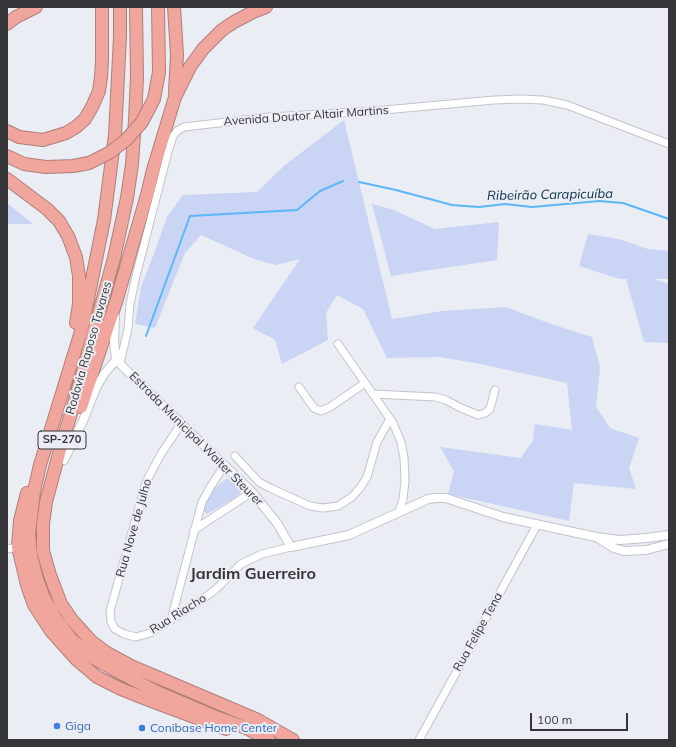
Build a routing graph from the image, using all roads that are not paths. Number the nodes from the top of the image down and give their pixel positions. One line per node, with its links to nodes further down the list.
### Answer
1 (36, 7): 8 (highway)
2 (102, 7): 10 (highway)
3 (120, 7): 17 (highway, Rodovia Raposo Tavares / SP-270)
4 (136, 7): 29 (highway, Rodovia Raposo Tavares / SP-270)
5 (158, 7): 12 (highway, bridge)
6 (174, 7): 9 (highway)
7 (266, 7): 9 (highway)
8 (7, 24)
9 (175, 97): 14 (highway)
10 (7, 131)
11 (669, 144): 16 (street, Avenida Doutor Altair Martins)
12 (7, 156)
13 (7, 179): 17 (highway)
14 (116, 302): 16 (street); 25 (highway)
15 (338, 344): 18 (street)
16 (118, 362): 23 (street, Estrada Municipal Walter Steurer); 25 (street)
17 (69, 368): 26 (highway, Rodovia Raposo Tavares / SP-270)
18 (365, 383): 19 (street); 21 (street)
19 (299, 387)
20 (495, 390): 21 (street)
21 (374, 394): 22 (street)
22 (390, 418): 24 (street); 30 (street)
23 (181, 424): 27 (street, Estrada Municipal Walter Steurer); 39 (street, Rua Nove de Julho)
24 (235, 456)
25 (64, 460): 29 (highway)
26 (40, 465): 36 (highway); 41 (highway, Rodovia Raposo Tavares / SP-270)
27 (224, 466): 28 (street, Estrada Municipal Walter Steurer); 32 (street)
28 (252, 492): 32 (street); 37 (street, Estrada Municipal Walter Steurer)
29 (46, 502): 42 (highway, Rodovia Raposo Tavares / SP-270)
30 (399, 512): 31 (street); 37 (street)
31 (537, 525): 34 (street); 43 (street, Rua Felipe Tena)
32 (194, 530): 38 (street)
33 (669, 535): 34 (street)
34 (596, 537): 35 (street)
35 (669, 544)
36 (12, 548): 40 (highway)
37 (291, 548): 38 (street, Rua Riacho)
38 (171, 620): 39 (street, Rua Riacho)
39 (124, 634)
40 (262, 740)
41 (269, 740)
42 (293, 740)
43 (419, 740)

